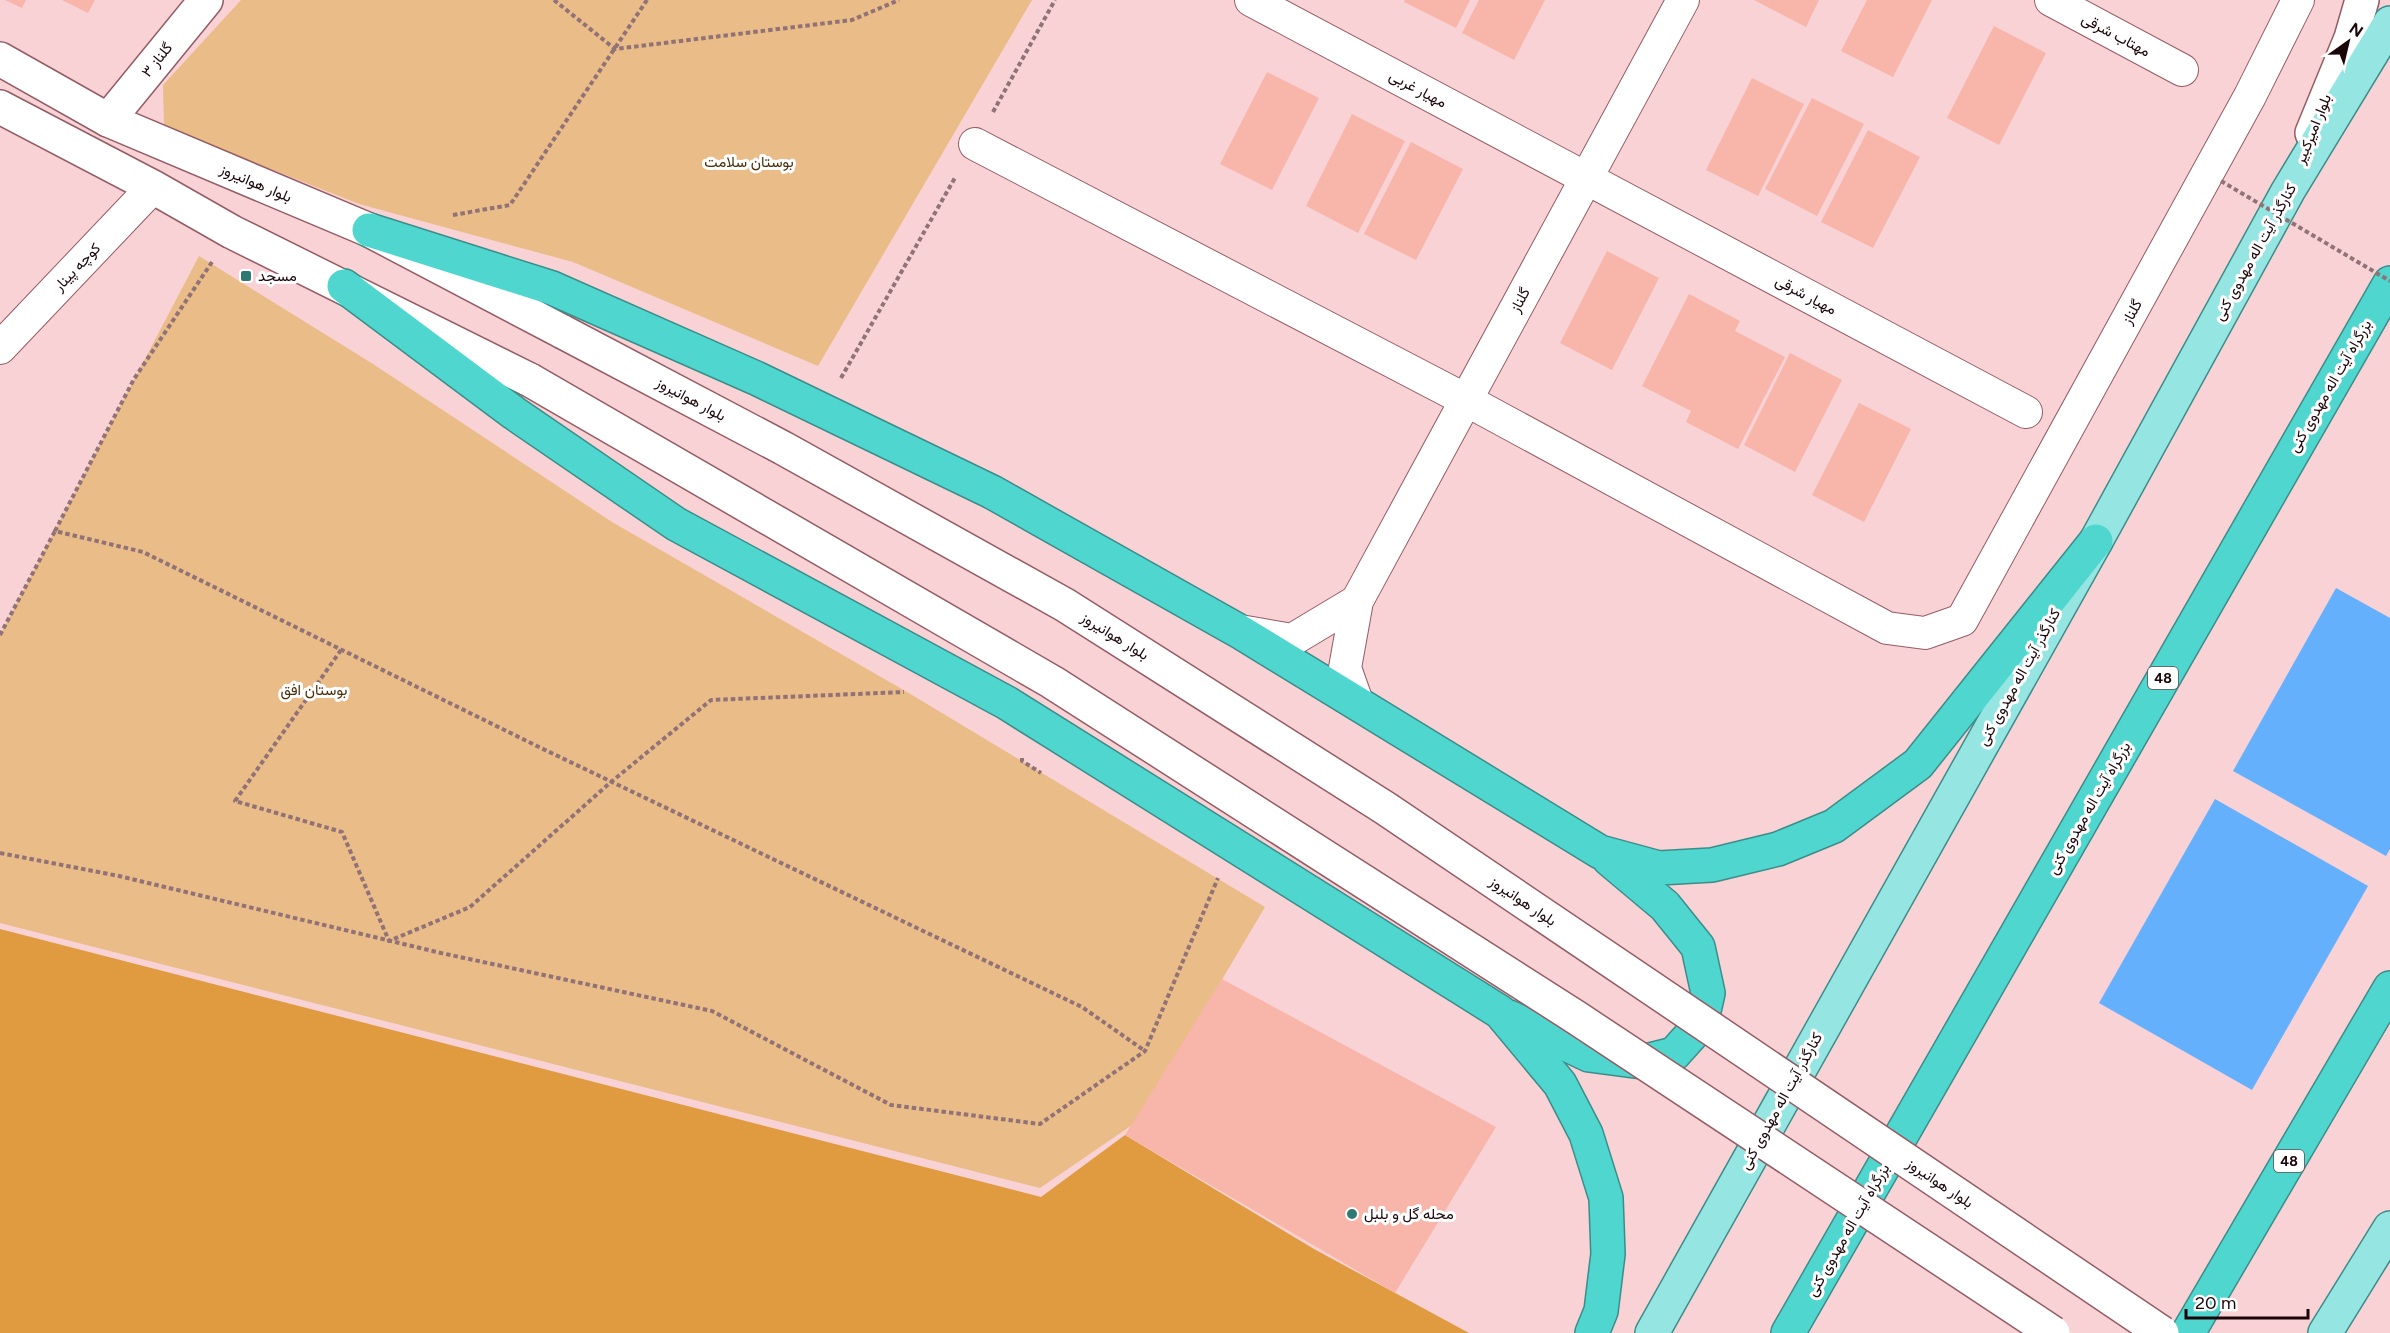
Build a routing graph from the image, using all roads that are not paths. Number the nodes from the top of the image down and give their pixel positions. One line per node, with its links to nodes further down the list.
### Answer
1 (206, 0): 11 (main road, گلناز ۳)
2 (1251, 0): 13 (street, مهیار غربی)
3 (1683, 0): 13 (street, گلناز)
4 (2051, 0): 9 (street, مهتاب شرقی)
5 (2298, 0): 20 (street, گلناز)
6 (2362, 0): 15 (main road, بلوار امیرکبیر)
7 (2390, 23): 15 (main road, کنارگذر آیت اله مهدوی کنی)
8 (0, 59): 11 (main road, بلوار هوانیروز)
9 (2182, 70)
10 (0, 107): 14 (main road)
11 (108, 120): 16 (main road, بلوار هوانیروز)
12 (975, 144): 20 (street)
13 (1586, 179): 20 (street, گلناز); 21 (street, مهیار شرقی)
14 (153, 187): 18 (main road); 19 (street, کوچه پینار)
15 (2288, 191): 22 (main road, کنارگذر آیت اله مهدوی کنی)
16 (369, 230): 24 (highway); 34 (main road, بلوار هوانیروز, bridge)
17 (2390, 282): 32 (highway, بزرگراه آیت اله مهدوی کنی / 48)
18 (344, 286): 28 (highway); 33 (main road, bridge)
19 (0, 348)
20 (1466, 400): 23 (street, گلناز)
21 (2026, 412)
22 (2096, 541): 26 (highway); 31 (main road, کنارگذر آیت اله مهدوی کنی)
23 (1357, 601): 24 (street); 25 (street)
24 (1237, 630): 25 (highway)
25 (1357, 702): 26 (highway)
26 (1600, 852): 28 (highway)
27 (2390, 988): 35 (highway, 48)
28 (1500, 1012): 30 (highway)
29 (2390, 1228): 36 (main road)
30 (1592, 1333)
31 (1652, 1333)
32 (1788, 1333)
33 (2053, 1333)
34 (2162, 1333)
35 (2188, 1333)
36 (2325, 1333)

